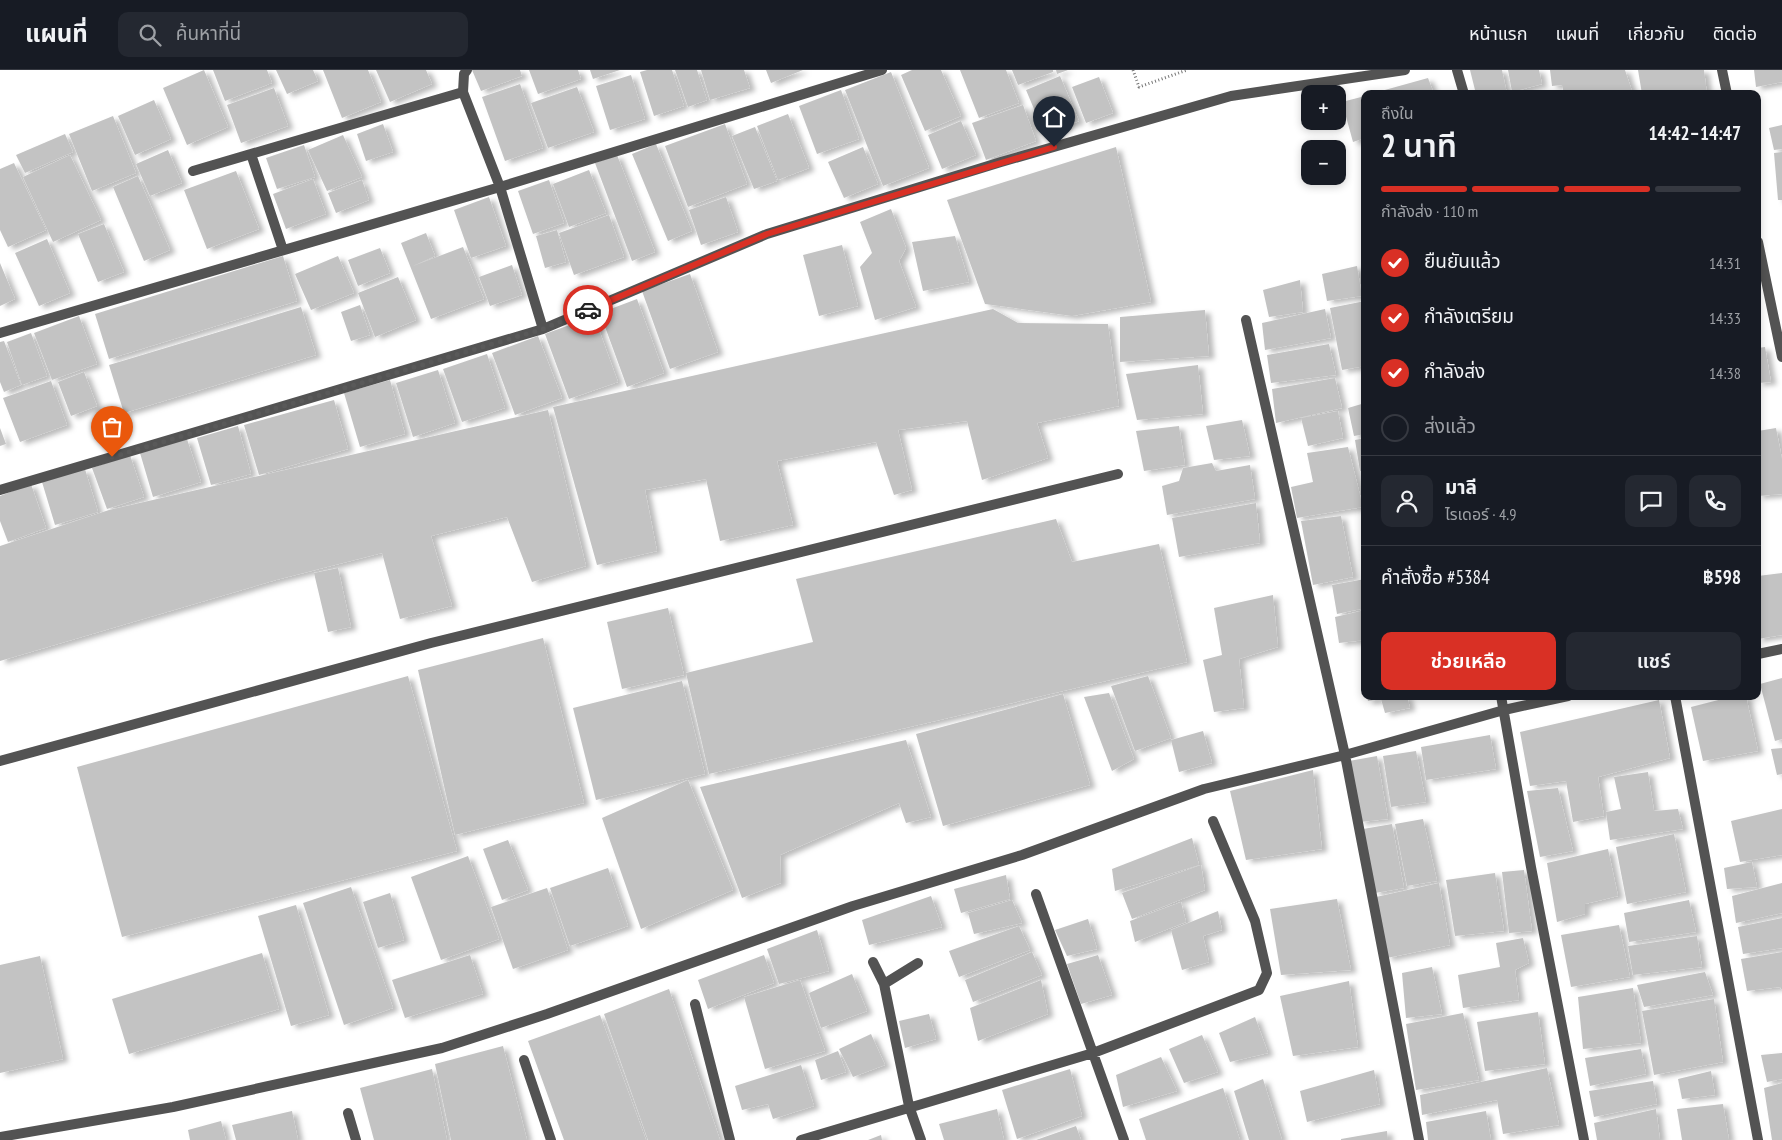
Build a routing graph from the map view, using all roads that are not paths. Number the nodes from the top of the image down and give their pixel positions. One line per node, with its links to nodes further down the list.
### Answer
1 (467, 70): 8 (street)
2 (882, 70): 11 (street)
3 (1405, 70): 15 (street)
4 (1457, 70): 6 (street)
5 (1722, 70): 7 (street)
6 (1463, 90)
7 (1726, 90)
8 (463, 92): 9 (street); 11 (street)
9 (251, 154): 10 (street); 12 (street)
10 (192, 171)
11 (500, 187): 12 (street); 15 (street)
12 (283, 250): 16 (street)
13 (1761, 256): 17 (street)
14 (1246, 320): 26 (street)
15 (543, 329): 19 (street)
16 (0, 333)
17 (1782, 357)
18 (1118, 474): 27 (street)
19 (0, 490)
20 (1782, 649): 21 (street)
21 (1761, 653)
22 (1502, 700): 25 (street)
23 (1550, 700): 25 (street)
24 (1676, 700): 47 (street)
25 (1504, 710): 26 (street); 46 (street)
26 (1345, 755): 38 (street); 45 (street)
27 (0, 762)
28 (1213, 821): 34 (street)
29 (1036, 894): 34 (street)
30 (873, 962): 32 (street)
31 (918, 962): 32 (street)
32 (884, 984): 36 (street)
33 (695, 1004): 41 (street)
34 (1093, 1053): 36 (street); 44 (street)
35 (524, 1060): 40 (street)
36 (909, 1106): 42 (street); 43 (street)
37 (348, 1113): 39 (street)
38 (0, 1137)
39 (356, 1140)
40 (551, 1140)
41 (730, 1140)
42 (800, 1140)
43 (921, 1140)
44 (1124, 1140)
45 (1419, 1140)
46 (1584, 1140)
47 (1758, 1140)

